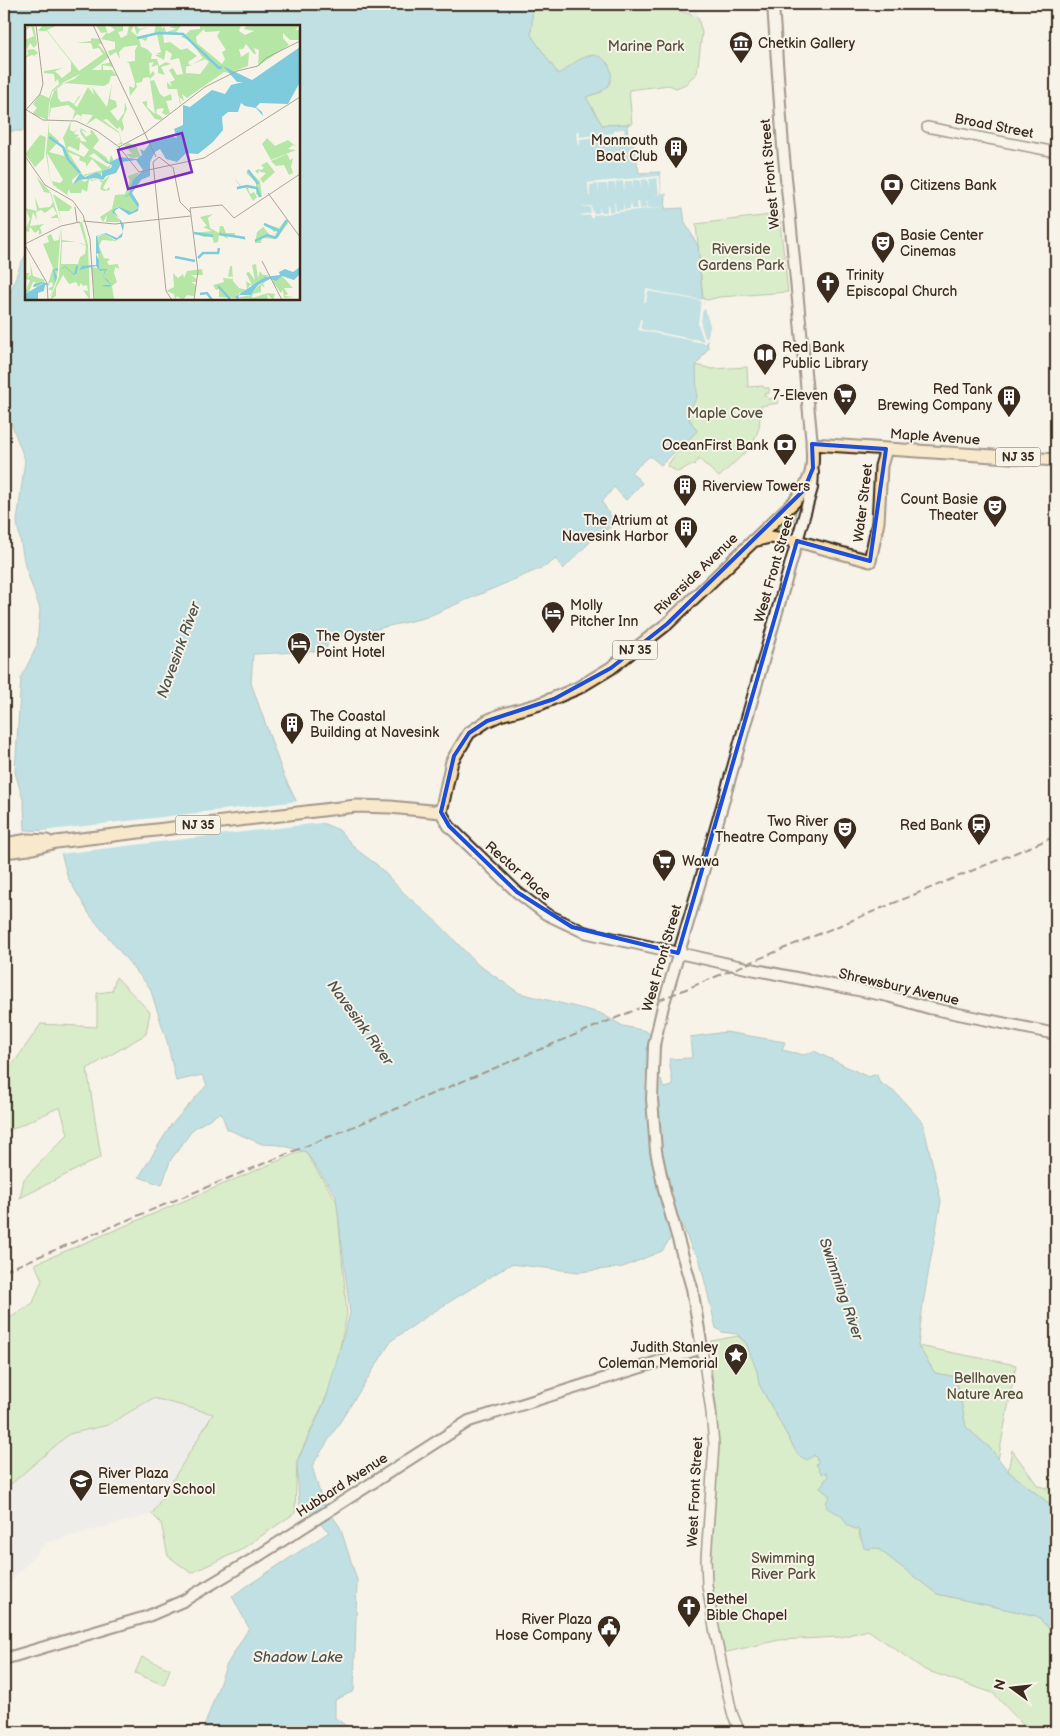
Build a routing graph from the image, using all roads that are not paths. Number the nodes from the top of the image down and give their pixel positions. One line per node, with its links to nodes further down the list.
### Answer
1 (773, 4): 4 (main road, West Front Street)
2 (927, 127): 3 (street, Broad Street)
3 (1056, 152)
4 (812, 444): 5 (main road, Maple Avenue / NJ 35); 7 (main road, West Front Street / NJ 35)
5 (886, 449): 6 (main road, Maple Avenue / NJ 35); 9 (main road, Water Street)
6 (1056, 460)
7 (813, 468): 8 (main road, Riverside Avenue / NJ 35); 9 (main road, West Front Street)
8 (752, 541): 9 (main road); 10 (main road, Riverside Avenue / NJ 35)
9 (797, 541): 14 (main road, West Front Street)
10 (442, 812): 11 (main road, NJ 35); 14 (main road, Rector Place)
11 (56, 842): 12 (main road, NJ 35); 13 (main road, NJ 35)
12 (4, 844)
13 (4, 852)
14 (678, 953): 15 (main road, Rector Place); 17 (main road, West Front Street)
15 (737, 965): 16 (main road, Shrewsbury Avenue)
16 (1056, 1034)
17 (702, 1348): 18 (main road, Hubbard Avenue); 19 (street, West Front Street)
18 (4, 1659)
19 (740, 1732)

